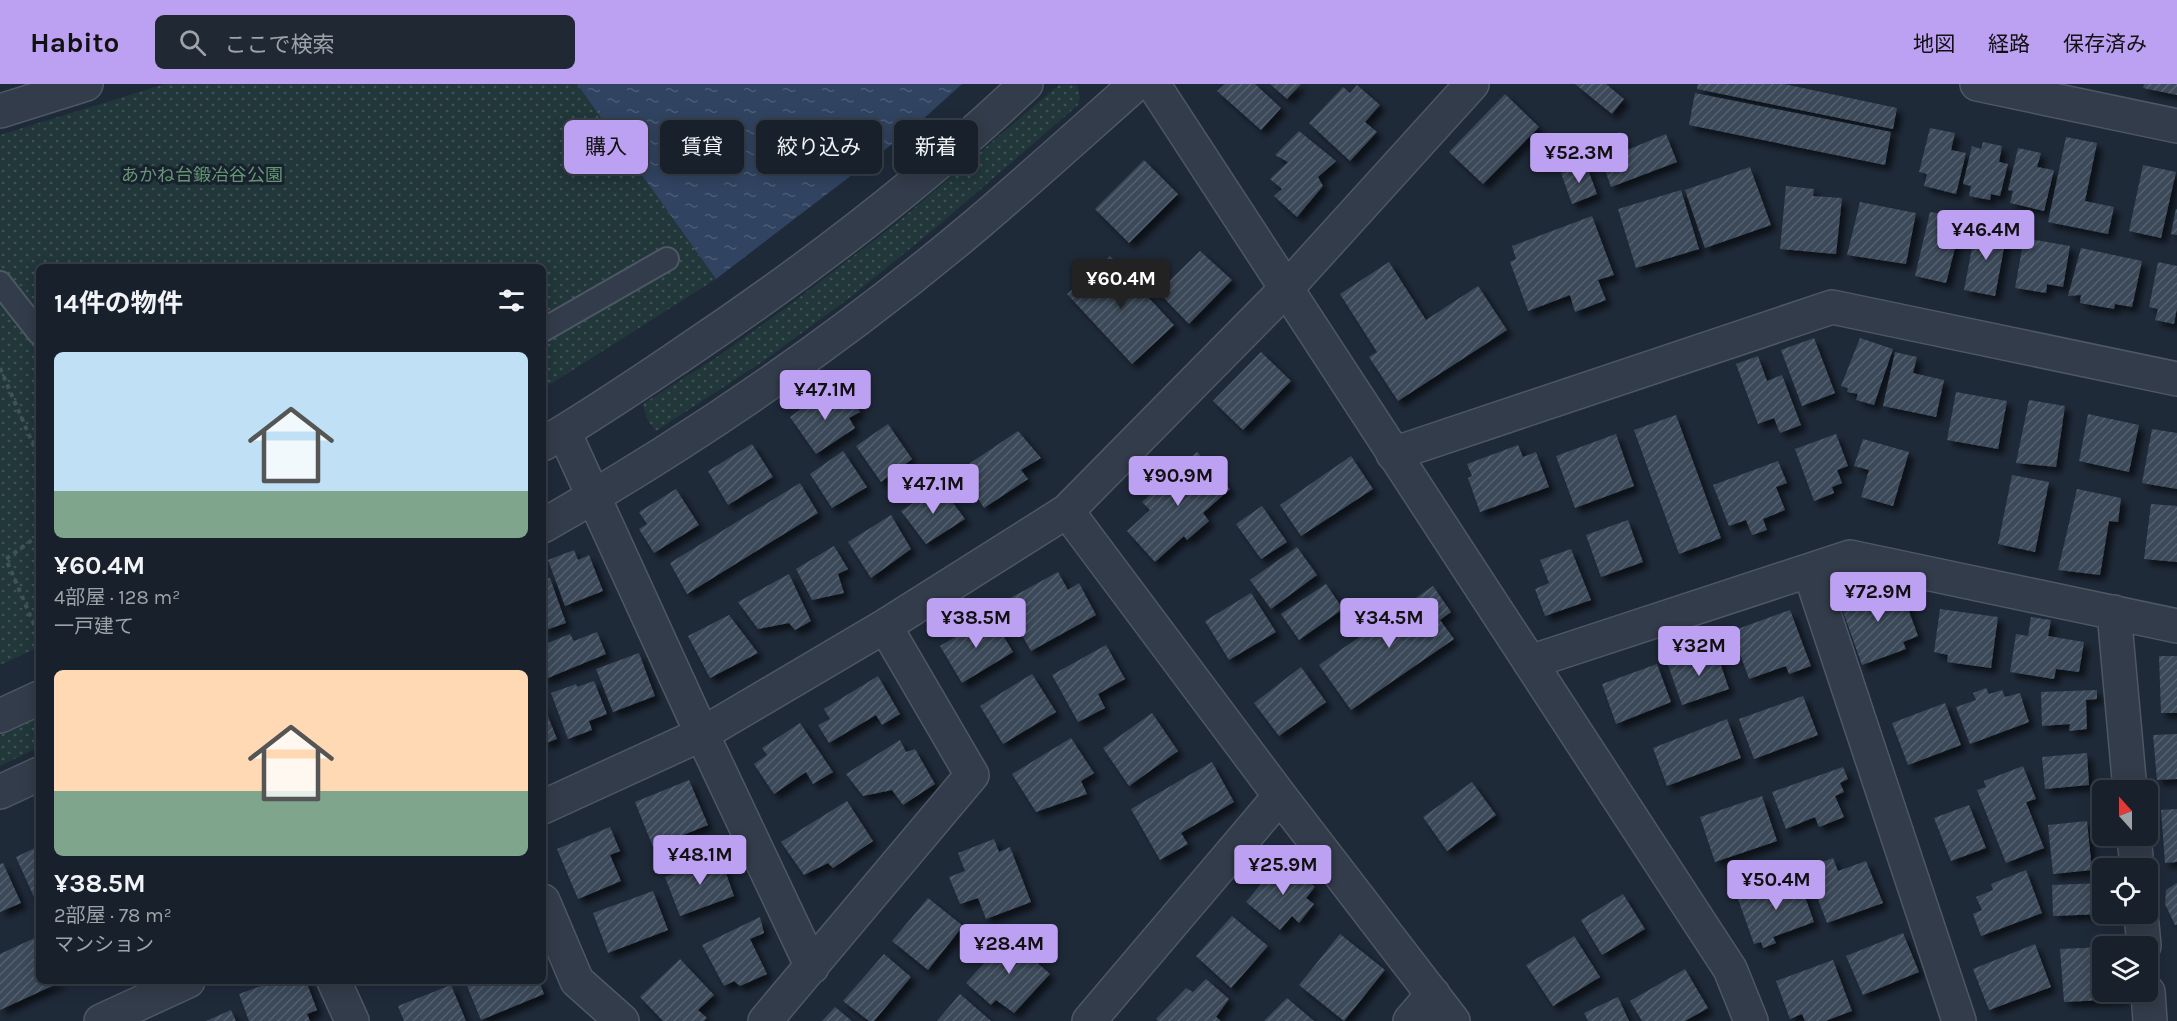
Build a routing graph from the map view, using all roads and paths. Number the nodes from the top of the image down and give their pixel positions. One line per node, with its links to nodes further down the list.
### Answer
1 (1026, 84): 16 (street)
2 (1136, 84): 19 (street)
3 (1153, 84): 11 (street)
4 (1473, 84): 11 (street)
5 (1977, 84): 8 (street)
6 (77, 85): 7 (street)
7 (0, 111)
8 (2177, 126)
9 (667, 258): 12 (lane)
10 (0, 283): 13 (lane)
11 (1286, 289): 18 (street); 20 (street)
12 (546, 328)
13 (36, 329)
14 (0, 368): 17 (path)
15 (2177, 379): 18 (street)
16 (554, 438): 19 (street)
17 (36, 451)
18 (1393, 454): 28 (street)
19 (594, 497): 21 (street); 31 (street)
20 (1067, 511): 25 (street); 35 (street)
21 (546, 524)
22 (36, 537): 27 (path)
23 (1810, 572): 24 (street); 28 (street); 51 (street)
24 (2115, 612): 26 (street); 33 (street)
25 (885, 626): 31 (street); 38 (street)
26 (2177, 627)
27 (36, 629)
28 (1530, 662): 50 (street)
29 (36, 699): 30 (street)
30 (0, 716)
31 (702, 734): 36 (street); 38 (street)
32 (36, 775): 34 (street)
33 (2129, 780)
34 (0, 792)
35 (1280, 796): 41 (street); 47 (street)
36 (546, 806)
37 (546, 908): 45 (street)
38 (812, 967): 46 (street)
39 (181, 984): 43 (street)
40 (335, 984): 44 (street)
41 (1433, 994): 48 (street); 49 (street)
42 (2149, 1002): 52 (street)
43 (101, 1021)
44 (352, 1021)
45 (622, 1021)
46 (765, 1021)
47 (1089, 1021)
48 (1410, 1021)
49 (1452, 1021)
50 (1751, 1021)
51 (1959, 1021)
52 (2150, 1021)

